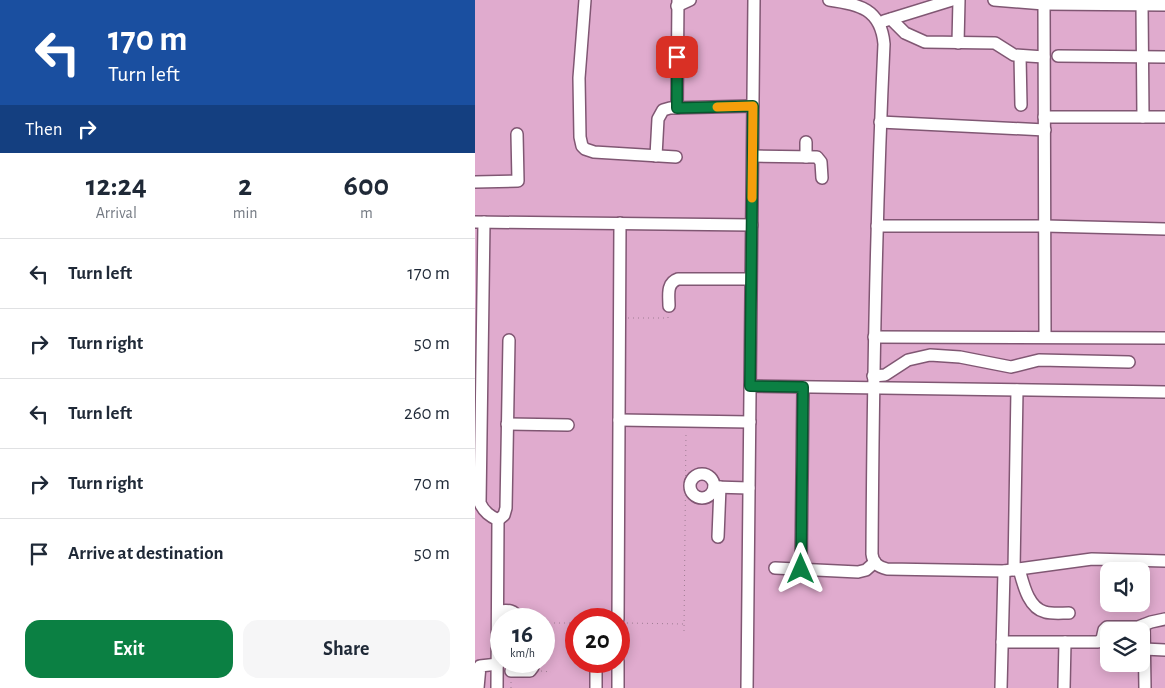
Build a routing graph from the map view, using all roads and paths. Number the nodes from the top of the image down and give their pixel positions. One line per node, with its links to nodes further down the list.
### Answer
1 (585, 0): 30 (lane)
2 (690, 0): 8 (lane)
3 (755, 0): 21 (lane)
4 (829, 0): 13 (lane)
5 (952, 0): 12 (lane)
6 (959, 0): 14 (lane)
7 (994, 0): 9 (lane)
8 (677, 3): 22 (lane)
9 (1044, 4): 10 (lane); 17 (lane)
10 (1142, 4): 11 (lane); 18 (lane)
11 (1165, 5)
12 (891, 18): 13 (lane); 14 (lane)
13 (878, 22): 26 (lane)
14 (958, 43): 15 (lane)
15 (1020, 56): 17 (lane); 20 (lane)
16 (1059, 56): 18 (lane)
17 (1044, 57): 23 (lane)
18 (1142, 57): 19 (lane); 24 (lane)
19 (1165, 57)
20 (1021, 105)
21 (753, 106): 22 (lane); 31 (lane)
22 (677, 108): 30 (lane)
23 (1045, 117): 24 (lane); 27 (lane)
24 (1143, 117): 25 (lane)
25 (1165, 117)
26 (881, 122): 27 (lane); 39 (lane)
27 (1045, 130): 40 (lane)
28 (517, 134): 35 (lane)
29 (806, 142): 33 (lane)
30 (657, 156): 32 (lane)
31 (753, 156): 33 (lane); 38 (lane)
32 (676, 157)
33 (806, 157): 34 (lane)
34 (822, 178)
35 (475, 182)
36 (479, 222): 37 (lane); 63 (lane)
37 (620, 224): 38 (lane); 44 (lane)
38 (752, 225): 42 (lane)
39 (877, 226): 40 (lane); 46 (lane)
40 (1045, 226): 41 (lane); 45 (lane)
41 (1165, 229)
42 (751, 279): 43 (lane); 51 (lane)
43 (669, 306): 44 (path)
44 (620, 318): 55 (lane)
45 (1045, 337): 46 (lane); 47 (lane)
46 (875, 338): 50 (lane)
47 (1165, 338)
48 (509, 340): 58 (lane)
49 (1129, 362): 50 (lane)
50 (873, 382): 52 (lane); 53 (lane); 66 (lane)
51 (750, 386): 52 (lane); 57 (lane)
52 (803, 387): 68 (lane)
53 (1017, 390): 54 (lane); 69 (lane)
54 (1165, 392)
55 (619, 420): 56 (lane); 71 (lane)
56 (687, 421): 57 (lane); 60 (path)
57 (750, 422): 62 (lane)
58 (507, 424): 59 (lane); 63 (lane)
59 (568, 426)
60 (688, 486): 61 (lane); 76 (path)
61 (717, 487): 62 (lane); 64 (lane)
62 (749, 488): 92 (lane)
63 (498, 520): 70 (lane)
64 (718, 537)
65 (1165, 561): 69 (lane)
66 (875, 562): 68 (lane); 69 (lane)
67 (775, 568): 68 (lane)
68 (801, 569)
69 (1012, 570): 72 (lane); 79 (lane)
70 (498, 608)
71 (623, 608)
72 (1069, 613)
73 (1165, 619): 75 (lane)
74 (630, 621): 76 (path)
75 (1150, 623)
76 (684, 624): 77 (path)
77 (684, 631)
78 (1100, 640): 80 (lane)
79 (1002, 642): 80 (lane); 93 (lane)
80 (1065, 642): 94 (lane)
81 (1150, 649): 82 (lane)
82 (1165, 650)
83 (490, 665): 88 (lane)
84 (1145, 672): 95 (lane)
85 (497, 673): 89 (lane)
86 (596, 673): 90 (lane)
87 (618, 673): 91 (lane)
88 (478, 688)
89 (497, 688)
90 (596, 688)
91 (618, 688)
92 (747, 688)
93 (1001, 688)
94 (1063, 688)
95 (1145, 688)

